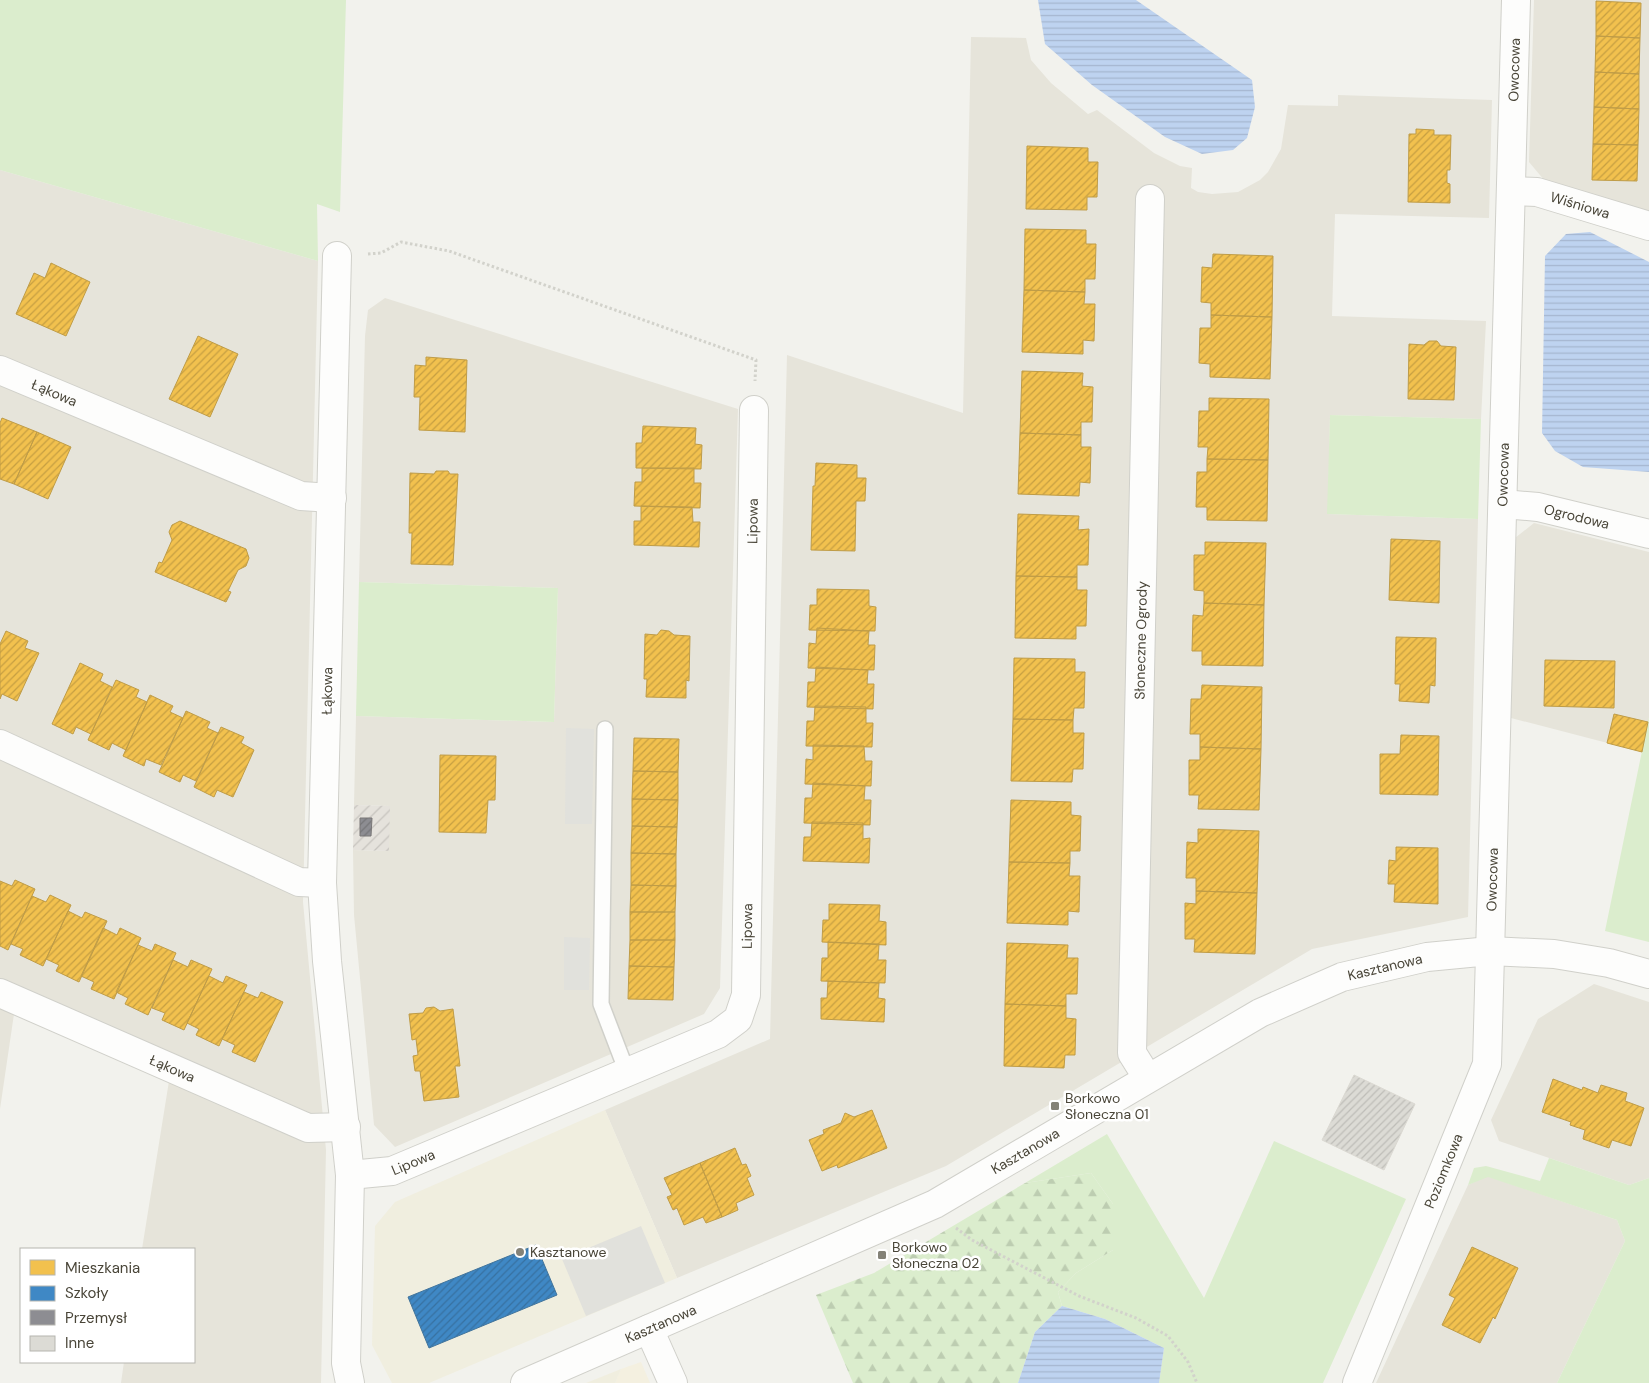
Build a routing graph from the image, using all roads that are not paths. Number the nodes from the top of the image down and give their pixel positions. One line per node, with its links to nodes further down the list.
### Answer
1 (1516, 0): 2 (street, Owocowa)
2 (1511, 191): 4 (street, Wiśniowa); 9 (street, Owocowa)
3 (1150, 199): 18 (street, Słoneczne Ogrody)
4 (1649, 226)
5 (337, 256): 8 (street, Łąkowa)
6 (0, 370): 8 (street, Łąkowa)
7 (754, 410): 17 (street, Lipowa)
8 (332, 498): 13 (street, Łąkowa)
9 (1503, 504): 10 (street, Ogrodowa); 14 (street, Owocowa)
10 (1649, 534)
11 (605, 729): 17 (lane)
12 (0, 744): 13 (street)
13 (322, 883): 19 (street, Łąkowa)
14 (1490, 951): 15 (street, Kasztanowa); 18 (street, Kasztanowa); 25 (street, Poziomkowa)
15 (1649, 974)
16 (0, 993): 19 (street, Łąkowa)
17 (627, 1072): 20 (street, Lipowa)
18 (1147, 1077): 21 (street, Kasztanowa)
19 (346, 1127): 20 (street, Łąkowa)
20 (350, 1175): 22 (street, Łąkowa)
21 (649, 1329): 23 (street, Kasztanowa); 24 (street)
22 (350, 1383)
23 (525, 1383)
24 (672, 1383)
25 (1357, 1383)

